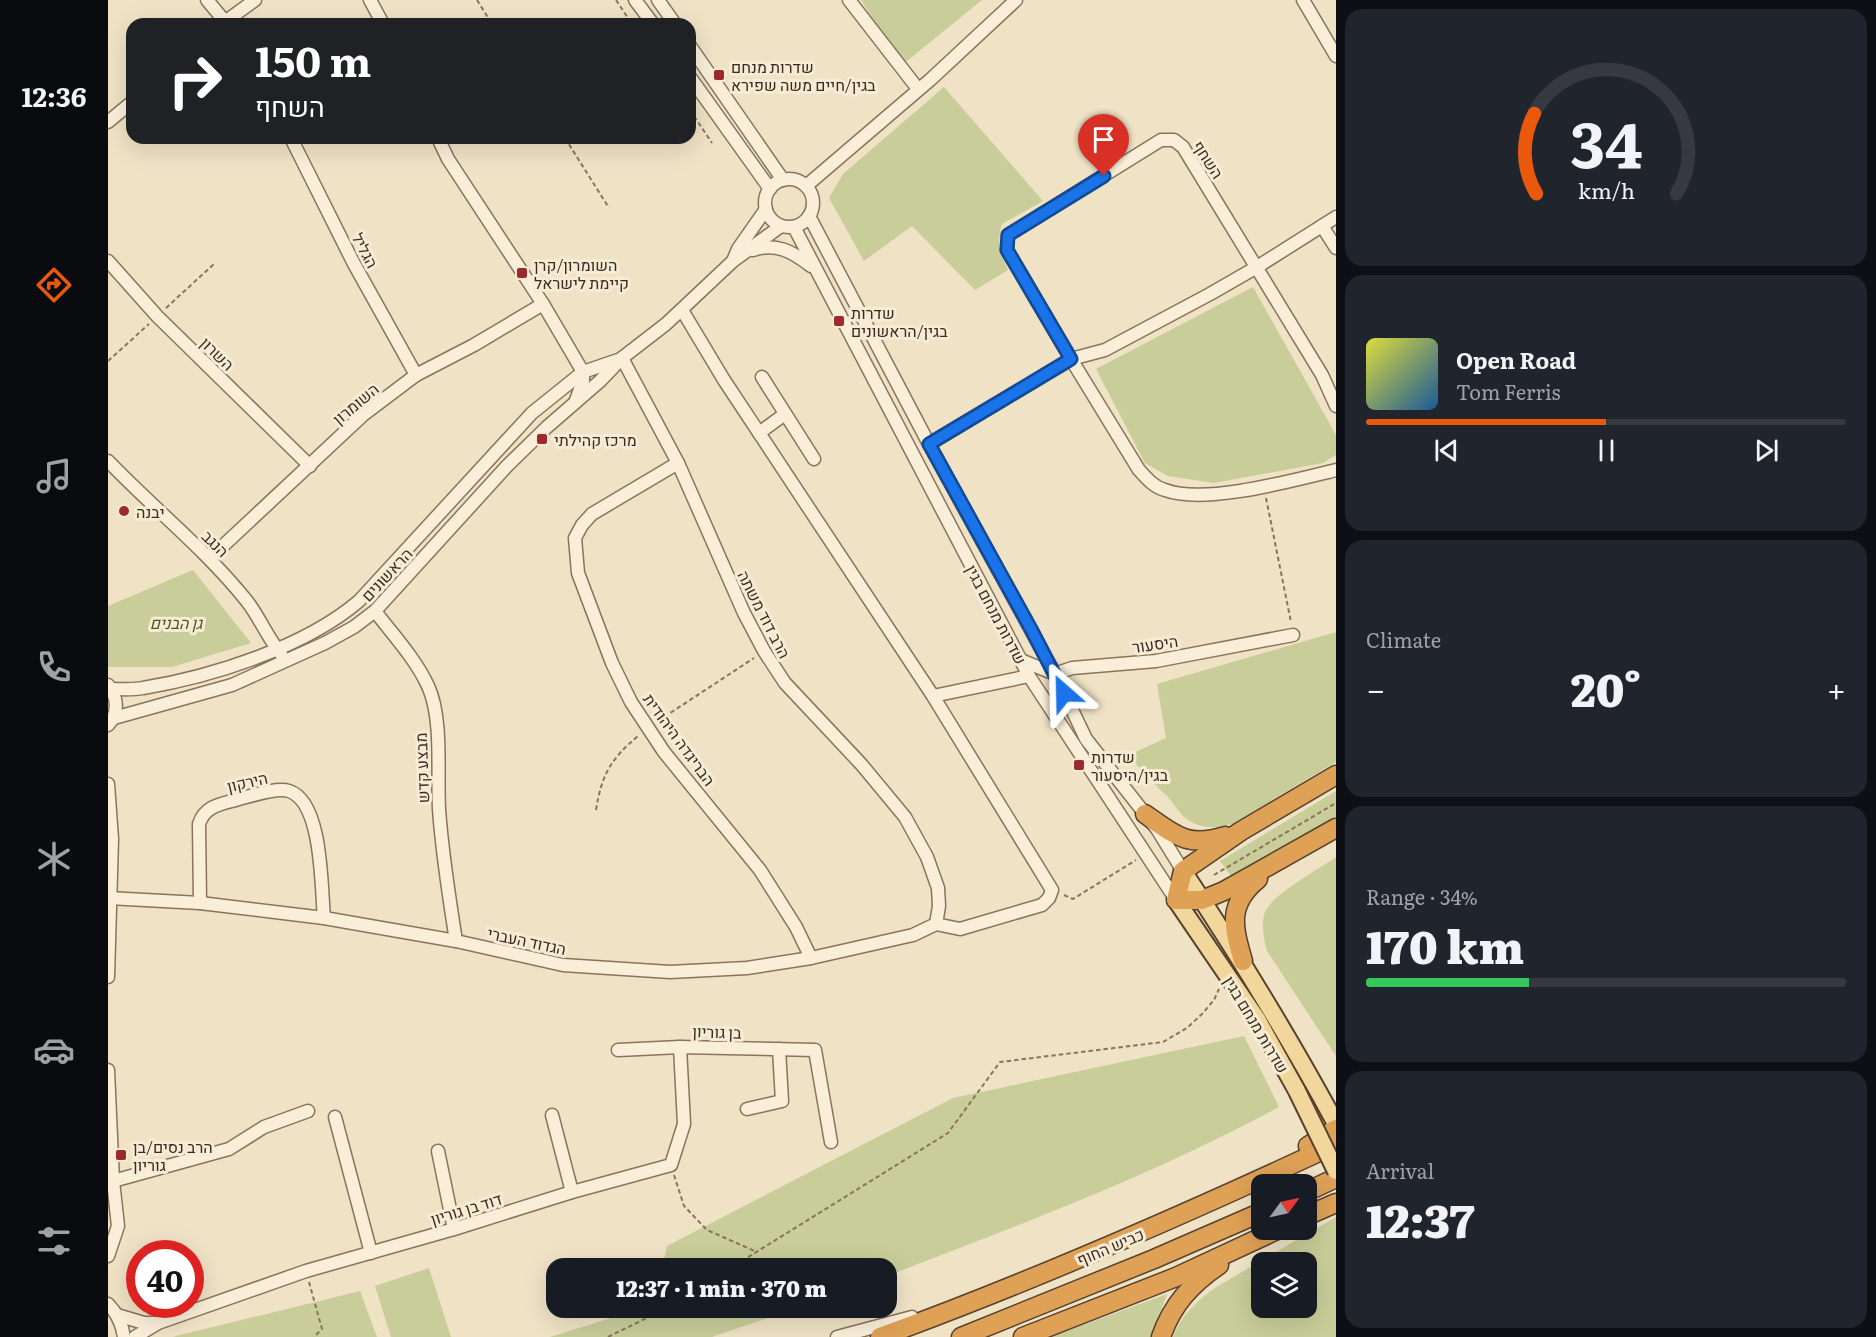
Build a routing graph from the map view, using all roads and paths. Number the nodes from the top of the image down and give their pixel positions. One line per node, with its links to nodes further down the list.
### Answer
1 (207, 0): 11 (street)
2 (255, 0): 12 (street)
3 (370, 0): 13 (street)
4 (477, 0): 14 (path)
5 (616, 0): 15 (path)
6 (636, 0): 16 (street)
7 (658, 0): 17 (street)
8 (849, 0): 21 (street)
9 (1016, 0): 21 (street)
10 (1304, 0): 19 (street)
11 (221, 18)
12 (232, 18)
13 (380, 18)
14 (488, 18)
15 (628, 18)
16 (648, 18)
17 (671, 18)
18 (696, 55): 29 (street)
19 (1336, 56)
20 (696, 85): 31 (street)
21 (918, 89): 30 (street)
22 (126, 107): 24 (street)
23 (696, 119): 25 (path)
24 (108, 122)
25 (712, 143)
26 (294, 144): 49 (street, הגליל)
27 (441, 144): 44 (street)
28 (569, 144): 32 (path)
29 (783, 180): 30 (street); 31 (street)
30 (806, 186): 34 (street)
31 (770, 189): 33 (street)
32 (609, 208)
33 (766, 209): 37 (street); 41 (street, הראשונים)
34 (809, 216): 37 (street); 55 (street, שדרות מנחם בגין)
35 (1336, 217): 36 (street)
36 (1322, 226): 38 (street); 42 (street)
37 (787, 227): 39 (street, הראשונים); 43 (street, שדרות מנחם בגין)
38 (1336, 248)
39 (746, 253): 41 (street, הראשונים); 43 (street)
40 (108, 261): 59 (street, השרון)
41 (733, 261): 45 (street, הראשונים)
42 (1257, 267): 47 (street); 47 (street, השחף); 52 (street, השחף)
43 (817, 270): 68 (street, שדרות מנחם בגין)
44 (543, 304): 48 (street); 49 (street, השומרון)
45 (682, 310): 46 (street, הראשונים); 54 (street)
46 (622, 358): 48 (street, הראשונים); 51 (street, הראשונים); 58 (street, הרב דוד משתה)
47 (1071, 359): 55 (street); 61 (street)
48 (583, 372): 51 (street); 65 (street, הראשונים)
49 (416, 375): 59 (street, השומרון)
50 (762, 377): 53 (street)
51 (574, 404): 63 (street, הראשונים)
52 (1336, 406)
53 (785, 414): 54 (street); 56 (street)
54 (759, 433): 72 (street)
55 (929, 444): 69 (street, שדרות מנחם בגין)
56 (814, 459)
57 (108, 461): 62 (street, הנגב)
58 (678, 463): 66 (street, הרב דוד משתה); 74 (street, הבריגדה היהודית)
59 (310, 466): 62 (street, השומרון)
60 (1336, 470): 61 (street)
61 (1263, 486): 64 (path)
62 (210, 558): 65 (street, הנגב)
63 (375, 611): 67 (street, הראשונים); 93 (street, מבצע קדש)
64 (1293, 635): 69 (street, היסעור)
65 (276, 649): 67 (street, הנגב); 71 (street, הראשונים)
66 (764, 651): 74 (path); 92 (street, הרב דוד משתה)
67 (285, 660): 73 (street, הראשונים)
68 (1023, 661): 69 (street); 70 (street, שדרות מנחם בגין)
69 (1055, 674): 79 (street, שדרות מנחם בגין)
70 (1029, 676): 72 (street); 88 (street, שדרות מנחם בגין)
71 (110, 687): 73 (street)
72 (933, 696): 85 (street)
73 (111, 722)
74 (648, 728): 78 (path); 94 (street, הבריגדה היהודית)
75 (1336, 776): 81 (highway)
76 (108, 784): 87 (street)
77 (1336, 803): 86 (path)
78 (596, 810)
79 (1145, 814): 81 (highway); 84 (street, שדרות מנחם בגין)
80 (1336, 828): 82 (highway)
81 (1241, 831): 84 (highway)
82 (1285, 858): 86 (highway); 95 (highway)
83 (1139, 859): 85 (path)
84 (1183, 871): 88 (highway); 89 (main road, שדרות מנחם בגין)
85 (1052, 890): 92 (street)
86 (1224, 891): 89 (highway)
87 (109, 898): 90 (street, הגדוד העברי); 96 (street)
88 (1176, 900): 89 (highway); 112 (main road, שדרות מנחם בגין, bridge)
89 (1202, 900): 95 (main road, שדרות מנחם בגין)
90 (200, 903): 91 (street, הגדוד העברי); 91 (street, הירקון)
91 (324, 918): 93 (street, הגדוד העברי)
92 (936, 924): 94 (street, הגדוד העברי)
93 (456, 941): 94 (street, הגדוד העברי)
94 (811, 958)
95 (1243, 961): 106 (main road, שדרות מנחם בגין)
96 (108, 977)
97 (1222, 983): 124 (path)
98 (680, 1047): 99 (street, בן גוריון); 100 (street, בן גוריון); 111 (street)
99 (779, 1049): 102 (street); 108 (street, בן גוריון)
100 (618, 1050)
101 (108, 1070): 114 (street)
102 (747, 1109)
103 (308, 1111): 114 (street)
104 (552, 1115): 116 (street)
105 (336, 1117): 125 (street)
106 (1336, 1124)
107 (1336, 1129): 117 (highway)
108 (831, 1142)
109 (1336, 1144): 117 (highway, כביש החוף)
110 (438, 1151): 121 (street)
111 (671, 1166): 116 (street, דוד בן גוריון); 124 (path)
112 (1336, 1171)
113 (1336, 1178): 115 (highway)
114 (113, 1181): 126 (street)
115 (1317, 1187)
116 (572, 1192): 121 (street, דוד בן גוריון)
117 (1226, 1195): 129 (highway, כביש החוף)
118 (1336, 1203): 119 (highway)
119 (1317, 1211)
120 (1251, 1217): 139 (highway, כביש החוף)
121 (454, 1229): 125 (street, דוד בן גוריון)
122 (1256, 1240): 140 (highway)
123 (1262, 1240): 141 (highway)
124 (756, 1252): 127 (path)
125 (371, 1253): 128 (street, דוד בן גוריון)
126 (108, 1254)
127 (746, 1258)
128 (306, 1271): 132 (street, דוד בן גוריון); 135 (path)
129 (980, 1299): 137 (street); 138 (highway, כביש החוף)
130 (111, 1306): 132 (street, דוד בן גוריון); 133 (street)
131 (650, 1318): 136 (path)
132 (158, 1323): 134 (street, דוד בן גוריון)
133 (124, 1337)
134 (135, 1337)
135 (314, 1337)
136 (608, 1337)
137 (837, 1337)
138 (880, 1337)
139 (961, 1337)
140 (1023, 1337)
141 (1161, 1337)

